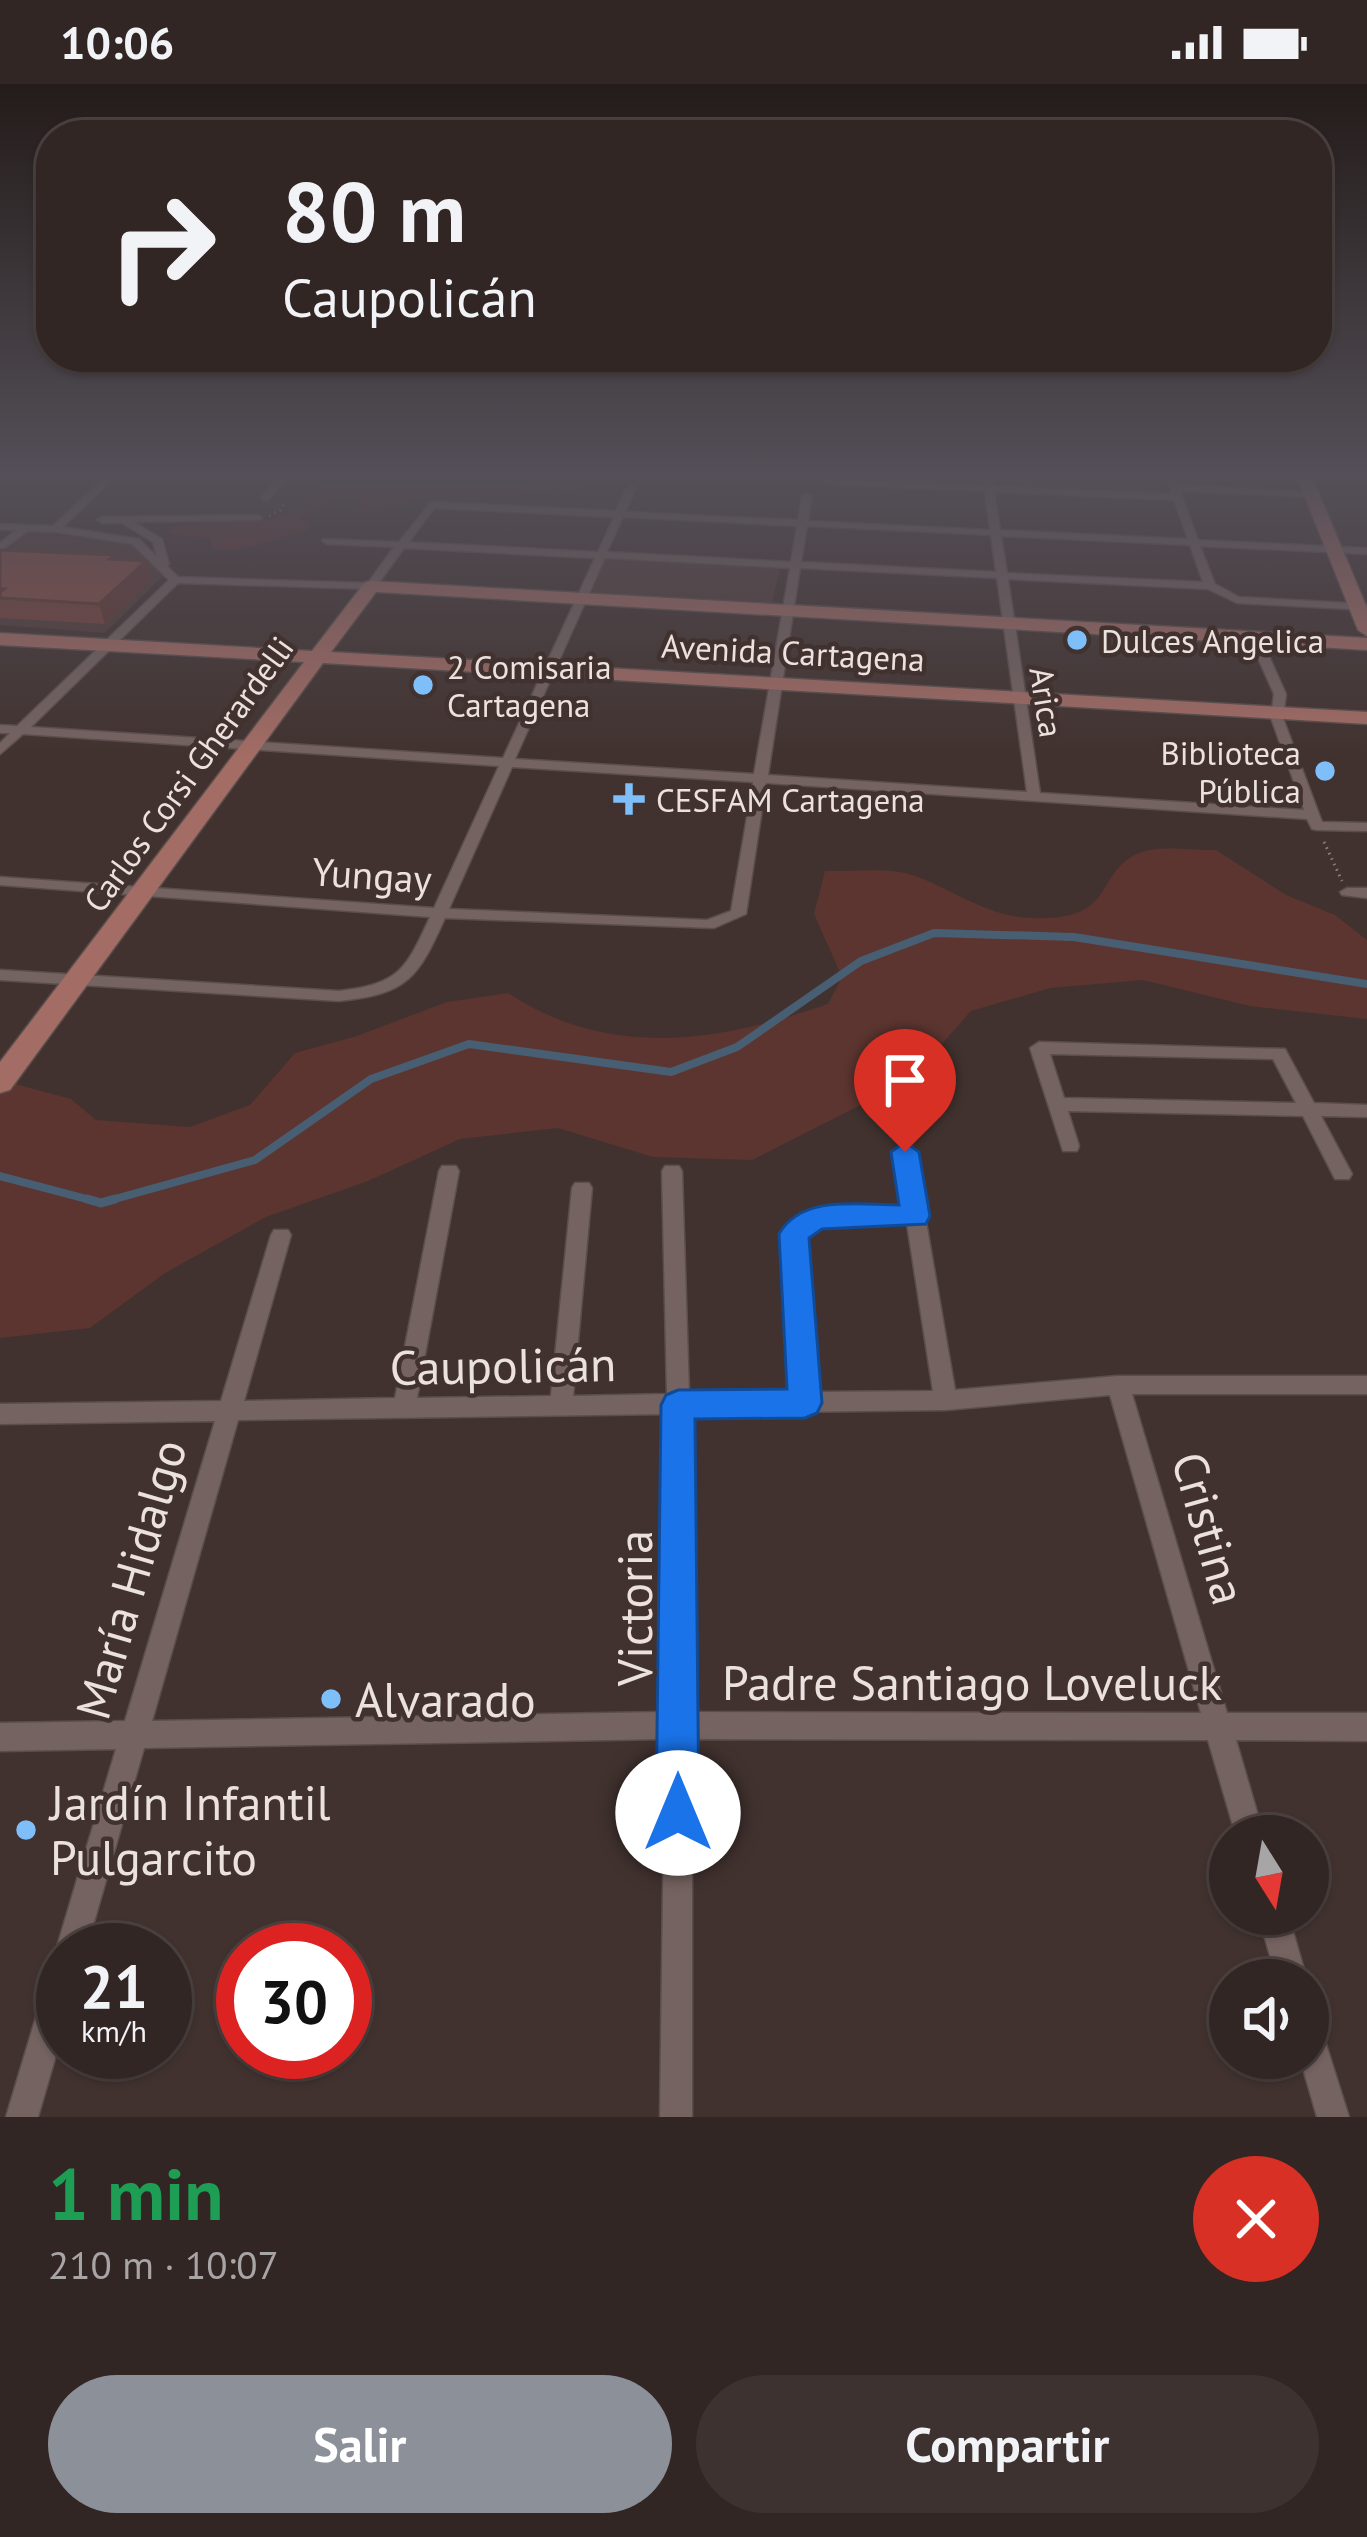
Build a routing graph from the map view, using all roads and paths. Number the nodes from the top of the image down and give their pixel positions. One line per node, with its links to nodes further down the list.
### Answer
1 (384, 567): 11 (street, Carlos Corsi Gherardelli)
2 (594, 567): 13 (street)
3 (796, 567): 15 (street)
4 (834, 567): 9 (street)
5 (1000, 567): 9 (street, Arica)
6 (1202, 567): 12 (street)
7 (1340, 567): 14 (main road)
8 (163, 568): 10 (street)
9 (1001, 575): 12 (street); 16 (street, Arica)
10 (175, 580): 11 (street); 20 (street)
11 (370, 586): 13 (main road); 22 (main road, Carlos Corsi Gherardelli)
12 (1210, 586): 14 (street)
13 (579, 598): 15 (main road); 23 (street)
14 (1362, 607): 17 (main road)
15 (788, 610): 16 (main road); 24 (street)
16 (1007, 623): 19 (main road); 25 (street, Arica)
17 (1367, 630)
18 (0, 635): 20 (main road, Avenida Cartagena)
19 (1255, 638): 21 (main road); 26 (street)
20 (113, 642): 22 (main road, Avenida Cartagena); 29 (street)
21 (1367, 644)
22 (322, 653): 23 (main road, Avenida Cartagena); 30 (main road, Carlos Corsi Gherardelli)
23 (548, 666): 24 (main road, Avenida Cartagena); 32 (street)
24 (777, 679): 25 (main road, Avenida Cartagena); 33 (street)
25 (1018, 693): 26 (main road, Avenida Cartagena); 34 (street, Arica)
26 (1281, 709): 27 (main road, Avenida Cartagena); 35 (street)
27 (1367, 714)
28 (0, 729): 29 (street)
29 (20, 731): 30 (street); 31 (street)
30 (254, 746): 32 (street); 39 (main road, Carlos Corsi Gherardelli)
31 (0, 750)
32 (504, 763): 33 (street); 41 (street)
33 (760, 779): 34 (street); 41 (street, Yungay)
34 (1034, 797): 35 (street)
35 (1315, 821): 36 (street); 38 (path)
36 (1367, 827)
37 (2, 881): 39 (street, Yungay)
38 (1347, 892): 40 (street)
39 (146, 893): 41 (street, Yungay); 43 (main road, Carlos Corsi Gherardelli)
40 (1367, 893)
41 (439, 914): 43 (street)
42 (0, 975): 43 (street)
43 (79, 981): 44 (main road, Carlos Corsi Gherardelli)
44 (0, 1083)
45 (1058, 1104): 46 (street); 46 (street); 48 (street)
46 (1311, 1110): 47 (street); 52 (street)
47 (1367, 1111)
48 (1070, 1146)
49 (905, 1152): 54 (street)
50 (449, 1171): 62 (street)
51 (672, 1171): 60 (street, Victoria)
52 (1342, 1174)
53 (581, 1188): 61 (street)
54 (915, 1216): 58 (street); 59 (street)
55 (281, 1235): 63 (street, María Hidalgo)
56 (1118, 1385): 57 (street, Caupolicán); 58 (street, Caupolicán); 67 (street, Cristina)
57 (1367, 1385)
58 (946, 1400): 59 (street, Caupolicán)
59 (805, 1403): 60 (street, Caupolicán)
60 (678, 1405): 61 (street, Caupolicán); 65 (street, Victoria)
61 (561, 1406): 62 (street, Caupolicán)
62 (404, 1408): 63 (street, Caupolicán)
63 (229, 1413): 64 (street, Caupolicán); 68 (street, María Hidalgo)
64 (0, 1414)
65 (678, 1726): 67 (street, Padre Santiago Loveluck); 68 (street, Padre Santiago Loveluck); 75 (street, Victoria)
66 (1367, 1727): 67 (street, Padre Santiago Loveluck)
67 (1219, 1729): 70 (street, Cristina)
68 (134, 1735): 69 (street, Padre Santiago Loveluck); 71 (street, María Hidalgo)
69 (0, 1737)
70 (1244, 1815)
71 (79, 1923)
72 (36, 2069): 74 (street)
73 (1322, 2079): 76 (street)
74 (22, 2117)
75 (676, 2117)
76 (1333, 2117)

